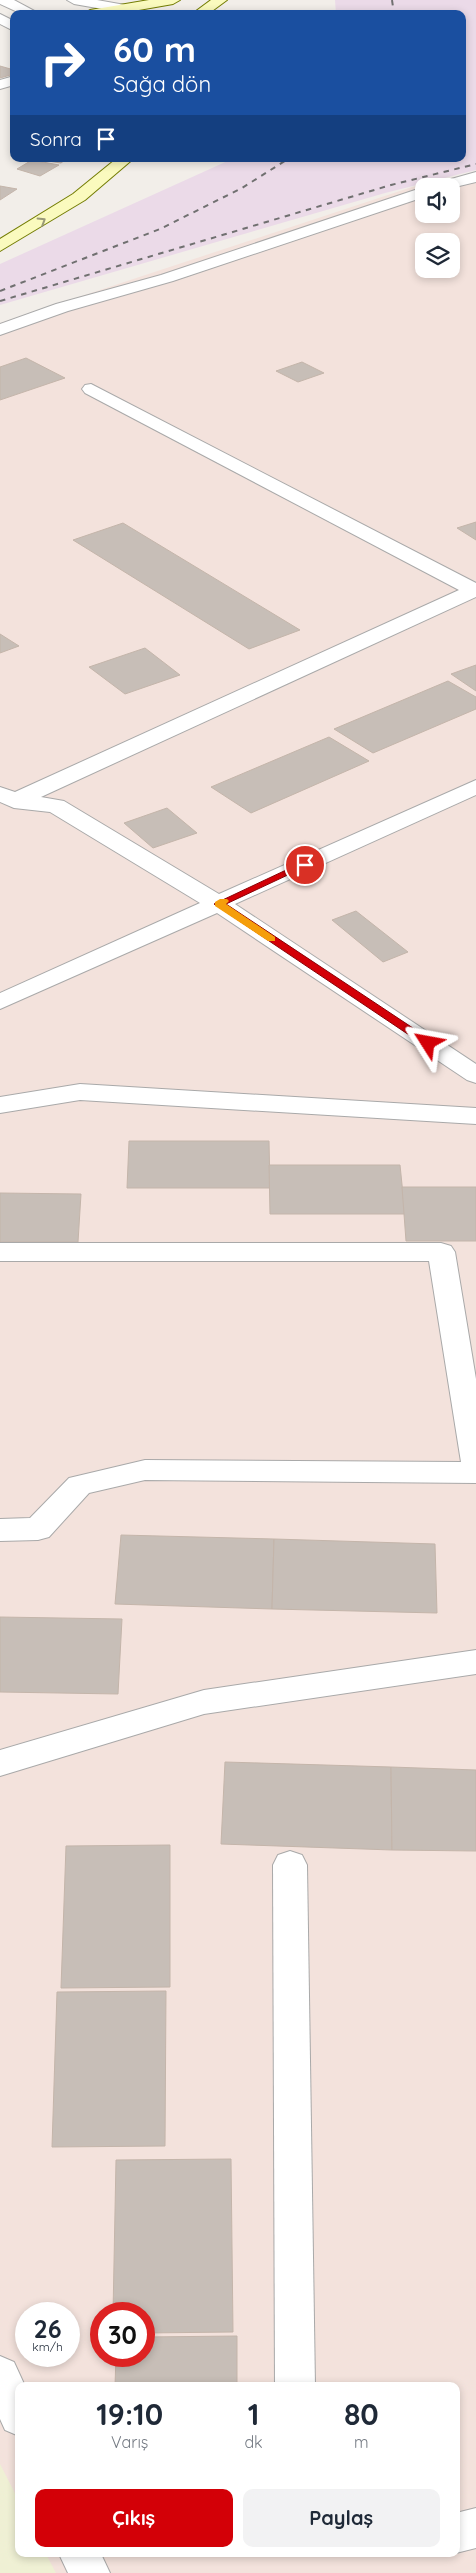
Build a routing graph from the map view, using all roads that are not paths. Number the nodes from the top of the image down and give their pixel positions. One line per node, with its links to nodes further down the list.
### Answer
1 (3, 0): 6 (street)
2 (74, 0): 5 (street)
3 (173, 0): 5 (main road)
4 (220, 0): 9 (main road)
5 (120, 8): 7 (main road); 8 (main road)
6 (24, 10)
7 (110, 10)
8 (159, 10)
9 (205, 10)
10 (100, 162): 14 (main road)
11 (121, 162): 16 (main road, one-way to 11)
12 (476, 177): 13 (street)
13 (460, 181)
14 (69, 184)
15 (415, 195): 17 (street)
16 (2, 243)
17 (0, 330)
18 (91, 389): 19 (street)
19 (475, 590): 21 (street)
20 (476, 788): 22 (street)
21 (5, 800): 22 (street)
22 (219, 904): 23 (street); 24 (street)
23 (0, 1002)
24 (476, 1075)
25 (0, 1105): 26 (street)
26 (476, 1116)
27 (0, 1252): 28 (street)
28 (476, 1466)
29 (476, 1474): 30 (street)
30 (0, 1530)
31 (476, 1662): 32 (street)
32 (0, 1763)
33 (290, 1865): 35 (street)
34 (0, 2375): 36 (street)
35 (295, 2382)
36 (15, 2408)
37 (476, 2528): 38 (street)
38 (460, 2532)
39 (81, 2557): 40 (street)
40 (89, 2573)

